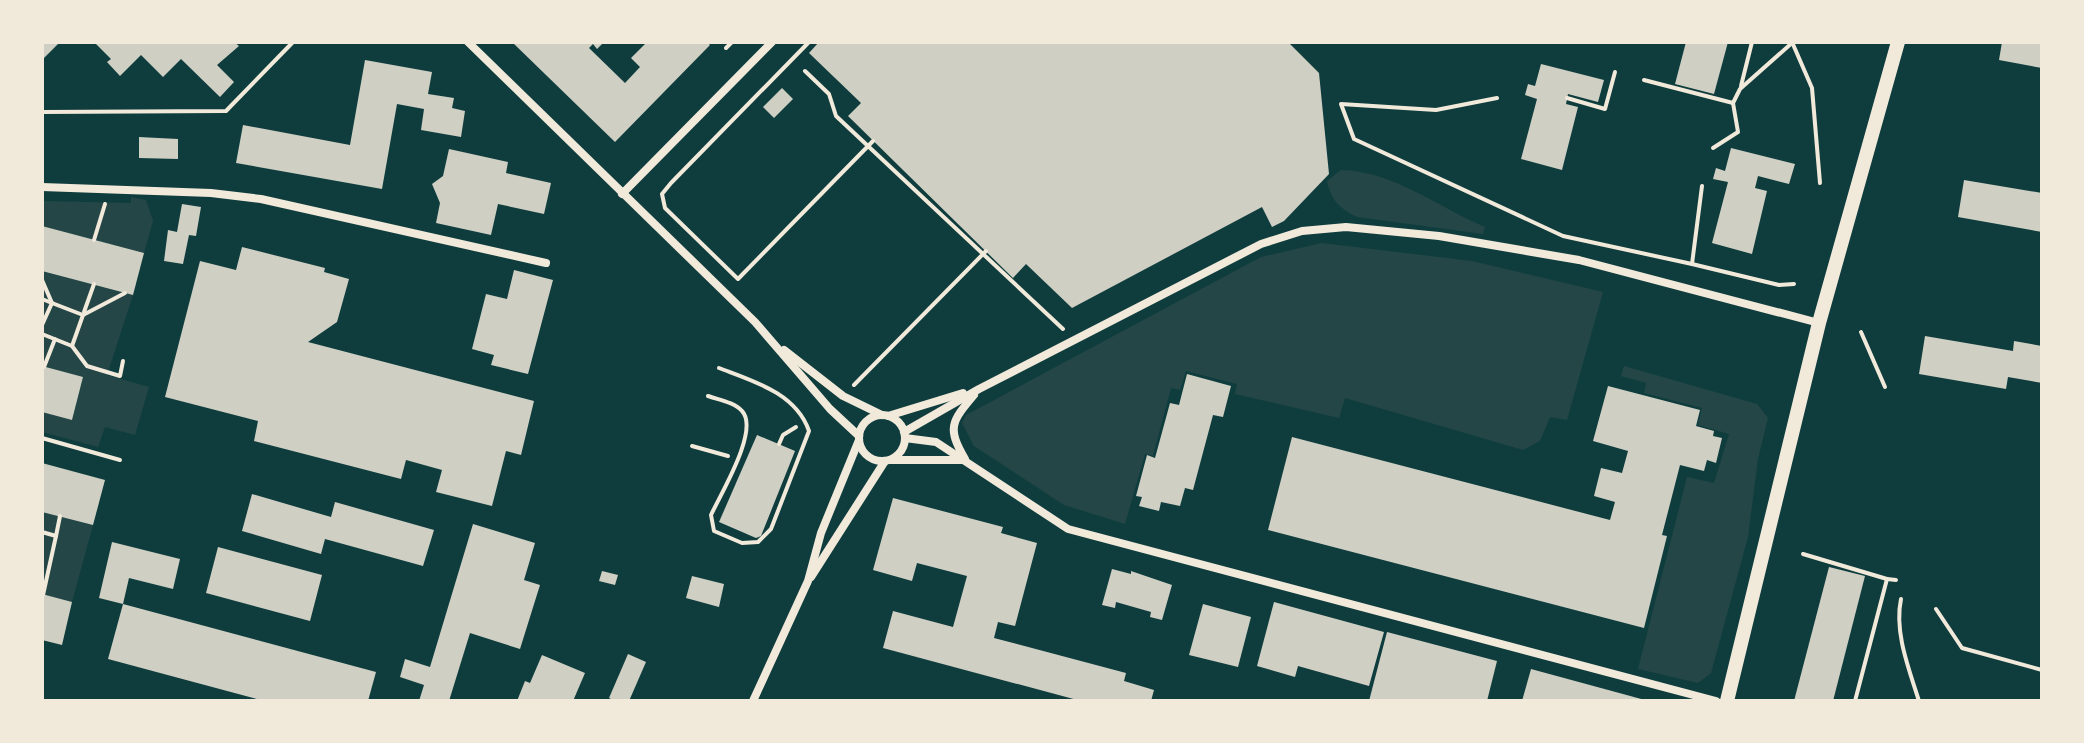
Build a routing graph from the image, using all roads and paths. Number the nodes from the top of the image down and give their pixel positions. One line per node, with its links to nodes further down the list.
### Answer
1 (293, 42): 17 (path)
2 (468, 42): 25 (street)
3 (732, 42): 9 (path)
4 (772, 42): 25 (street)
5 (809, 42): 19 (path)
6 (1752, 42): 13 (path)
7 (1792, 42): 13 (path); 21 (path)
8 (1898, 42): 37 (main road)
9 (726, 48)
10 (805, 71): 19 (path)
11 (1615, 72): 15 (path)
12 (1644, 80): 16 (path)
13 (1740, 89): 16 (path)
14 (1497, 98): 29 (path)
15 (1567, 98)
16 (1733, 103): 20 (path)
17 (42, 112)
18 (873, 141): 19 (path)
19 (868, 146): 27 (path)
20 (1713, 148)
21 (1820, 183)
22 (1702, 186): 29 (path)
23 (42, 187): 24 (street)
24 (109, 189): 26 (path); 28 (street)
25 (622, 194): 43 (street)
26 (94, 240)
27 (984, 253): 39 (path); 48 (path)
28 (546, 263)
29 (1692, 264): 32 (path)
30 (42, 280): 35 (path)
31 (94, 284): 36 (path)
32 (1794, 284)
33 (125, 293): 36 (path)
34 (42, 299): 35 (path)
35 (52, 303): 36 (path); 38 (path)
36 (83, 315): 44 (path)
37 (1819, 323): 50 (street); 75 (main road)
38 (42, 325)
39 (1063, 329)
40 (1861, 332): 49 (path)
41 (42, 334): 42 (path)
42 (55, 339): 44 (path); 46 (path)
43 (778, 345): 52 (street); 55 (street)
44 (72, 346): 45 (path)
45 (123, 361)
46 (44, 367)
47 (719, 368): 58 (lane)
48 (854, 385)
49 (1885, 387)
50 (979, 389): 52 (street); 53 (street); 59 (street)
51 (708, 396): 58 (lane)
52 (886, 416): 53 (street); 55 (street)
53 (905, 435): 59 (street); 60 (street)
54 (42, 438): 57 (path)
55 (859, 438): 60 (street); 68 (street)
56 (692, 446): 58 (path)
57 (120, 460)
58 (737, 460)
59 (966, 460): 60 (street); 74 (street)
60 (888, 461): 68 (street)
61 (60, 516): 63 (path)
62 (42, 532): 63 (path)
63 (56, 536): 65 (path)
64 (1803, 554): 66 (path)
65 (44, 574): 69 (path)
66 (1887, 579): 67 (path); 76 (path)
67 (1896, 580)
68 (808, 581): 73 (street)
69 (43, 595)
70 (1901, 599): 77 (path)
71 (1936, 609): 72 (path)
72 (2042, 670)
73 (753, 701)
74 (1716, 701)
75 (1727, 701)
76 (1855, 701)
77 (1919, 701)

